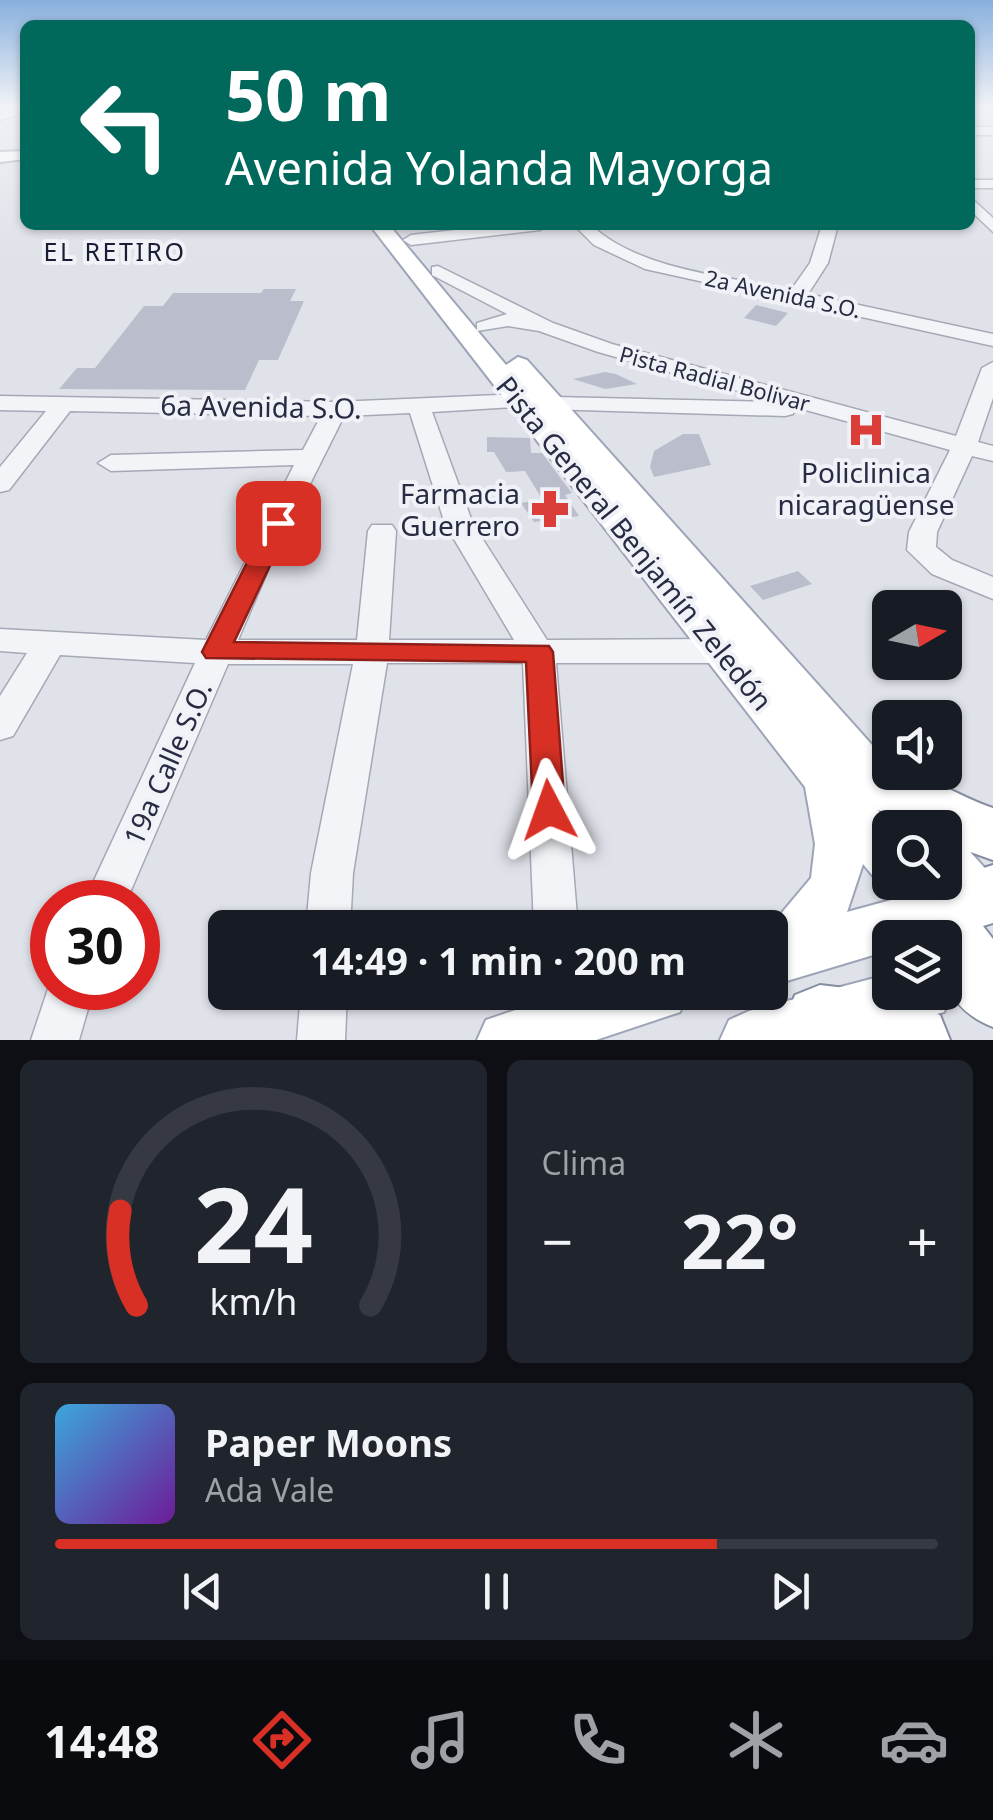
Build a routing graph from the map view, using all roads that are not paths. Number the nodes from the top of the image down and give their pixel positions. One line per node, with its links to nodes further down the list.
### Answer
1 (975, 206): 2 (street)
2 (993, 226)
3 (587, 230): 7 (street, 2a Avenida S.O.)
4 (829, 230): 7 (street)
5 (393, 231): 6 (main road, Pista General Benjamín Zeledón); 10 (main road, Pista General Benjamín Zeledón)
6 (438, 271): 9 (street, Pista Radial Bolivar); 10 (main road, Pista General Benjamín Zeledón)
7 (796, 296): 8 (street, 2a Avenida S.O.)
8 (993, 340)
9 (606, 348): 10 (street); 12 (street, Pista Radial Bolivar)
10 (500, 362): 15 (street, 6a Avenida S.O.); 16 (street, Pista Radial Bolivar); 20 (main road, Pista General Benjamín Zeledón); 26 (main road); 31 (main road, Pista General Benjamín Zeledón)
11 (993, 368): 21 (street)
12 (716, 380): 18 (street); 19 (street, Pista Radial Bolivar)
13 (0, 404): 14 (street, 6a Avenida S.O.)
14 (64, 404): 17 (street, 6a Avenida S.O.); 25 (street)
15 (419, 406): 17 (street, 6a Avenida S.O.); 34 (street)
16 (646, 407): 18 (street, Pista Radial Bolivar); 20 (street)
17 (336, 408): 23 (street, 19a Calle S.O.)
18 (694, 408): 19 (street, Pista Radial Bolivar)
19 (842, 413): 21 (street)
20 (584, 441): 26 (main road, Pista General Benjamín Zeledón)
21 (964, 446): 22 (street); 28 (street)
22 (993, 454)
23 (314, 458): 24 (street); 32 (street, 19a Calle S.O.)
24 (111, 463)
25 (0, 484)
26 (620, 485): 36 (main road, Pista General Benjamín Zeledón)
27 (382, 531): 33 (street)
28 (993, 589)
29 (0, 640): 30 (street)
30 (51, 642): 32 (street); 35 (street)
31 (722, 651): 34 (street); 36 (main road, Pista General Benjamín Zeledón)
32 (216, 652): 33 (street); 40 (street, 19a Calle S.O.)
33 (372, 652): 34 (street); 41 (street)
34 (540, 652): 42 (street)
35 (0, 726)
36 (847, 776): 37 (main road, Pista General Benjamín Zeledón); 38 (main road, Pista General Benjamín Zeledón); 39 (highway); 43 (main road)
37 (893, 810)
38 (872, 825)
39 (993, 834)
40 (115, 880)
41 (329, 910)
42 (555, 910)
43 (788, 943)
44 (872, 946): 45 (main road)
45 (788, 956)
46 (872, 989): 50 (main road)
47 (64, 1010): 51 (street)
48 (323, 1010): 52 (street)
49 (556, 1010): 53 (main road)
50 (820, 1020): 54 (main road); 55 (highway)
51 (55, 1040)
52 (321, 1040)
53 (506, 1040)
54 (749, 1040)
55 (915, 1040)

